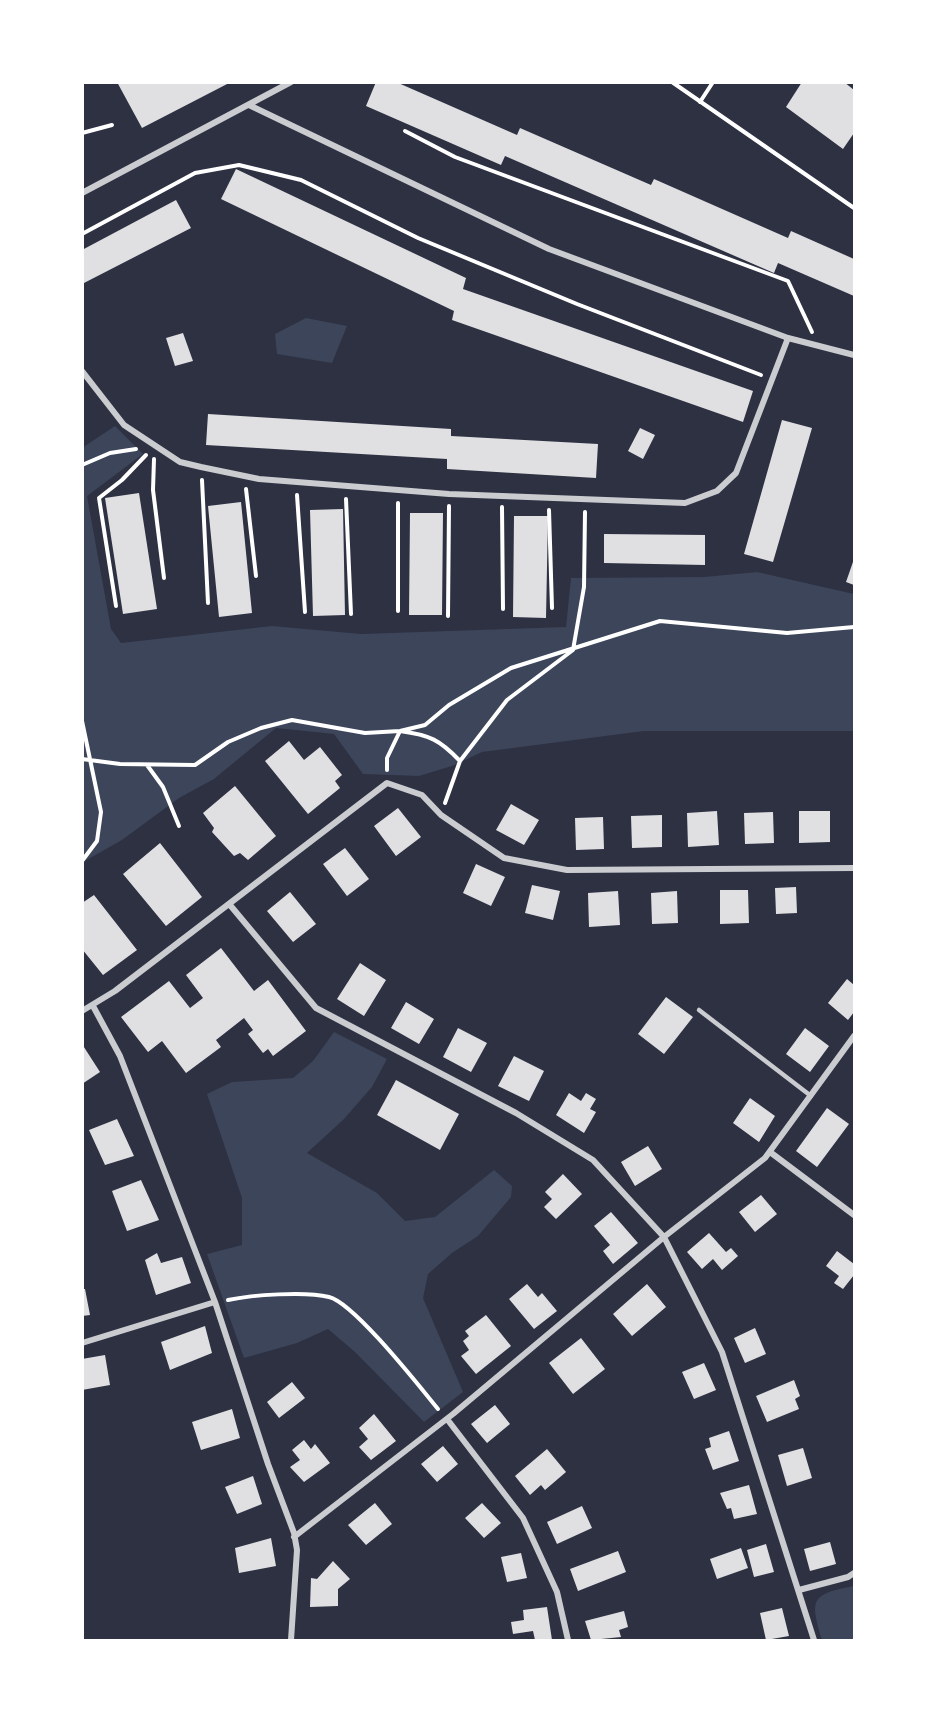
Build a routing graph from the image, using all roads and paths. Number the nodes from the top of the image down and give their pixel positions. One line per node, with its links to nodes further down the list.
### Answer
1 (291, 82): 5 (street)
2 (672, 82): 4 (path)
3 (713, 82): 4 (path)
4 (700, 102): 10 (path)
5 (251, 106): 9 (street); 12 (street)
6 (112, 126): 8 (path)
7 (405, 131): 13 (path)
8 (82, 133)
9 (82, 193)
10 (855, 208)
11 (82, 234): 16 (path)
12 (788, 338): 13 (street); 16 (street)
13 (819, 347): 14 (street)
14 (855, 355)
15 (82, 371): 17 (street)
16 (772, 380): 27 (street)
17 (155, 446): 18 (path); 19 (street); 29 (path); 31 (path)
18 (82, 465)
19 (201, 467): 20 (street); 30 (path)
20 (244, 476): 21 (street); 28 (path)
21 (296, 482): 22 (street); 34 (path)
22 (346, 486): 23 (street); 36 (path)
23 (398, 490): 24 (street); 35 (path)
24 (449, 494): 25 (street); 37 (path)
25 (502, 497): 26 (street); 33 (path)
26 (548, 497): 27 (street); 32 (path)
27 (586, 499): 39 (path)
28 (256, 576)
29 (164, 578)
30 (208, 603)
31 (117, 606)
32 (552, 608)
33 (503, 609)
34 (304, 612)
35 (398, 612)
36 (351, 614)
37 (448, 616)
38 (855, 627): 39 (path)
39 (573, 650): 41 (path); 44 (path)
40 (82, 721): 43 (path)
41 (400, 731): 44 (path); 45 (path); 46 (path)
42 (82, 759): 43 (path)
43 (89, 760): 45 (path); 49 (path)
44 (460, 761): 47 (path)
45 (147, 765): 48 (path)
46 (387, 783): 47 (street); 51 (street)
47 (441, 815): 50 (street)
48 (180, 826)
49 (82, 861)
50 (855, 868)
51 (230, 905): 52 (street); 59 (street)
52 (93, 1006): 53 (street); 60 (street)
53 (82, 1011)
54 (699, 1011): 56 (lane)
55 (855, 1036): 56 (street)
56 (811, 1096): 57 (street)
57 (770, 1152): 58 (street); 59 (street)
58 (855, 1215)
59 (664, 1238): 62 (street); 65 (street)
60 (215, 1302): 61 (street); 62 (path); 63 (street)
61 (82, 1343)
62 (447, 1419): 63 (street); 67 (street)
63 (294, 1537): 66 (street)
64 (855, 1573): 65 (street)
65 (799, 1590): 68 (street)
66 (291, 1641)
67 (568, 1641)
68 (814, 1641)

